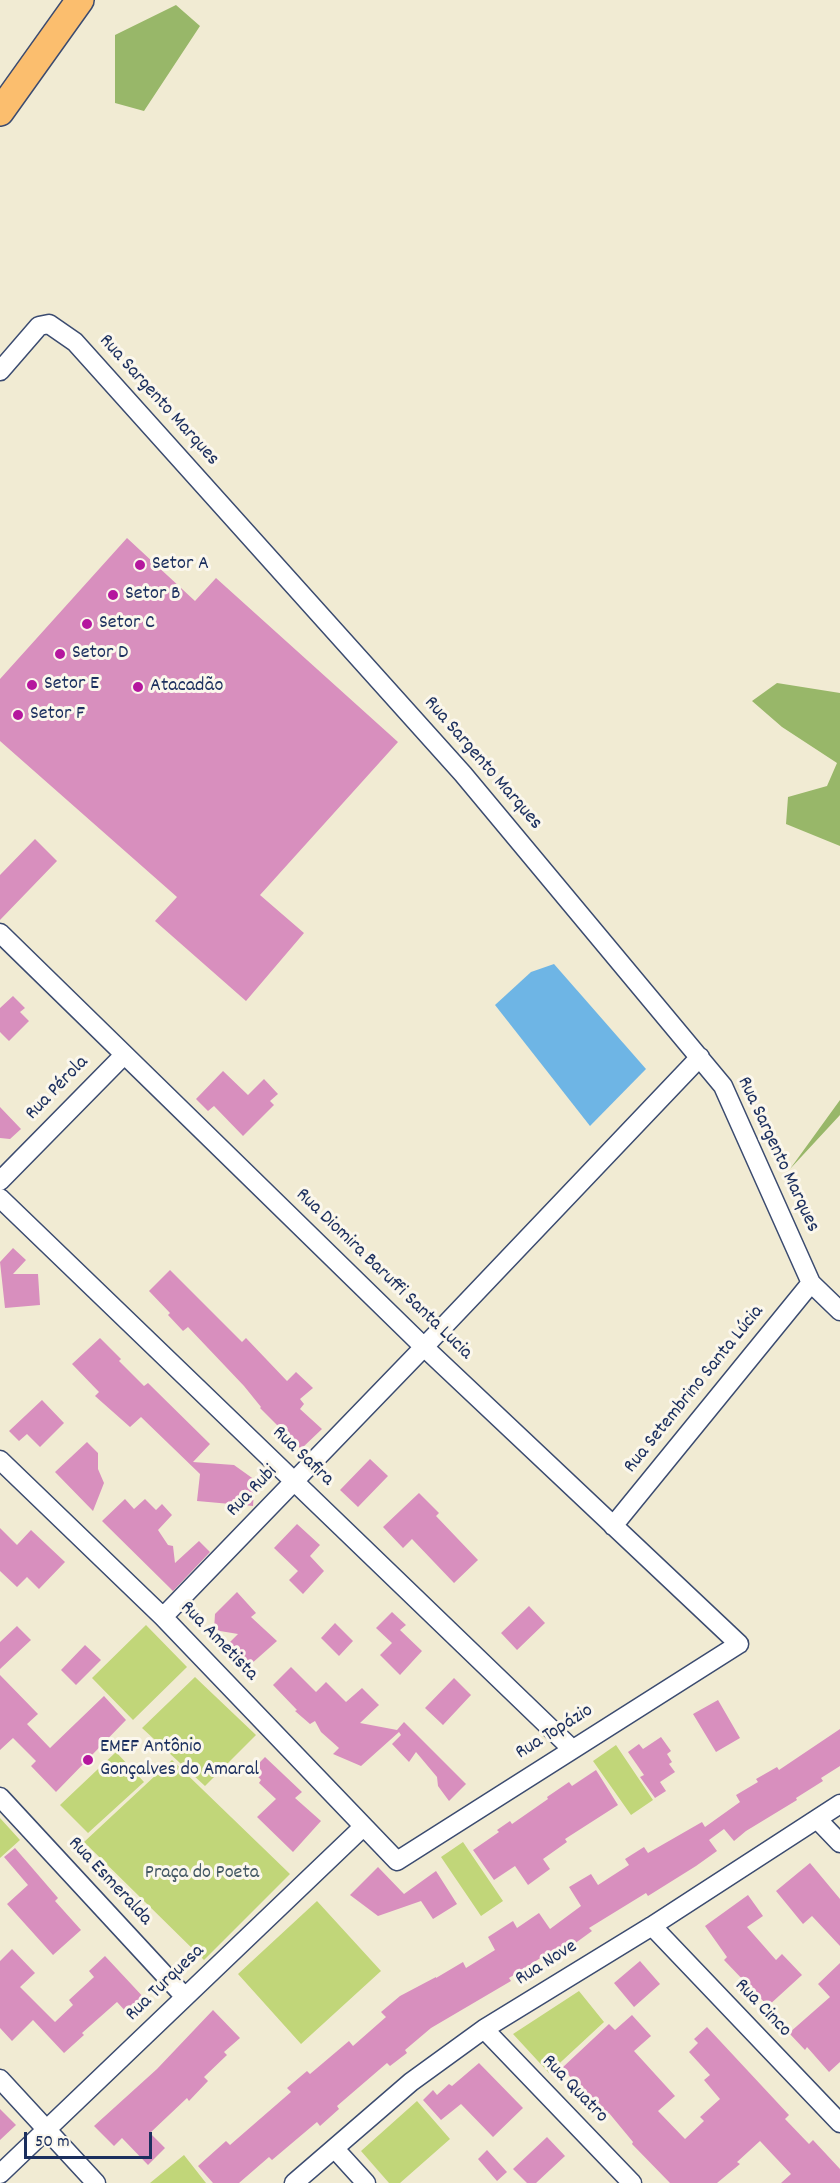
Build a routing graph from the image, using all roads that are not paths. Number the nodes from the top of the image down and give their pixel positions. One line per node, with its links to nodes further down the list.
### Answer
1 (80, 0): 2 (highway)
2 (0, 112)
3 (0, 371): 6 (street, Rua Sargento Marques)
4 (0, 933): 5 (street, Rua Diomira Baruffi Santa Lucia)
5 (124, 1055): 7 (street, Rua Pérola); 11 (street, Rua Diomira Baruffi Santa Lucia)
6 (700, 1057): 9 (street, Rua Sargento Marques); 11 (street, Rua Rubi)
7 (0, 1181)
8 (0, 1198): 13 (street, Rua Safira)
9 (811, 1283): 10 (street); 14 (street, Rua Setembrino Santa Lúcia)
10 (840, 1311)
11 (424, 1347): 13 (street, Rua Rubi); 14 (street, Rua Diomira Baruffi Santa Lucia)
12 (0, 1460): 15 (street, Rua Ametista)
13 (295, 1482): 15 (street, Rua Rubi); 17 (street, Rua Safira)
14 (614, 1526): 16 (street, Rua Diomira Baruffi Santa Lucia)
15 (163, 1617): 21 (street, Rua Ametista)
16 (739, 1644): 17 (street, Rua Topázio)
17 (572, 1749): 23 (street, Rua Topázio)
18 (0, 1797): 25 (street, Rua Esmeralda)
19 (840, 1804): 20 (street, Rua Nove)
20 (817, 1819): 22 (street); 24 (street, Rua Nove)
21 (363, 1827): 23 (street, Rua Ametista); 25 (street, Rua Turquesa)
22 (840, 1843)
23 (397, 1860)
24 (652, 1926): 26 (street, Rua Nove); 28 (street, Rua Cinco)
25 (185, 1997): 29 (street, Rua Turquesa)
26 (484, 2029): 30 (street, Rua Nove); 35 (street, Rua Quatro)
27 (0, 2079): 29 (street)
28 (840, 2123)
29 (46, 2130): 31 (street, Rua Turquesa); 32 (street)
30 (334, 2149): 33 (street, Rua Nove); 34 (street)
31 (0, 2174)
32 (96, 2183)
33 (294, 2183)
34 (366, 2183)
35 (632, 2183)

